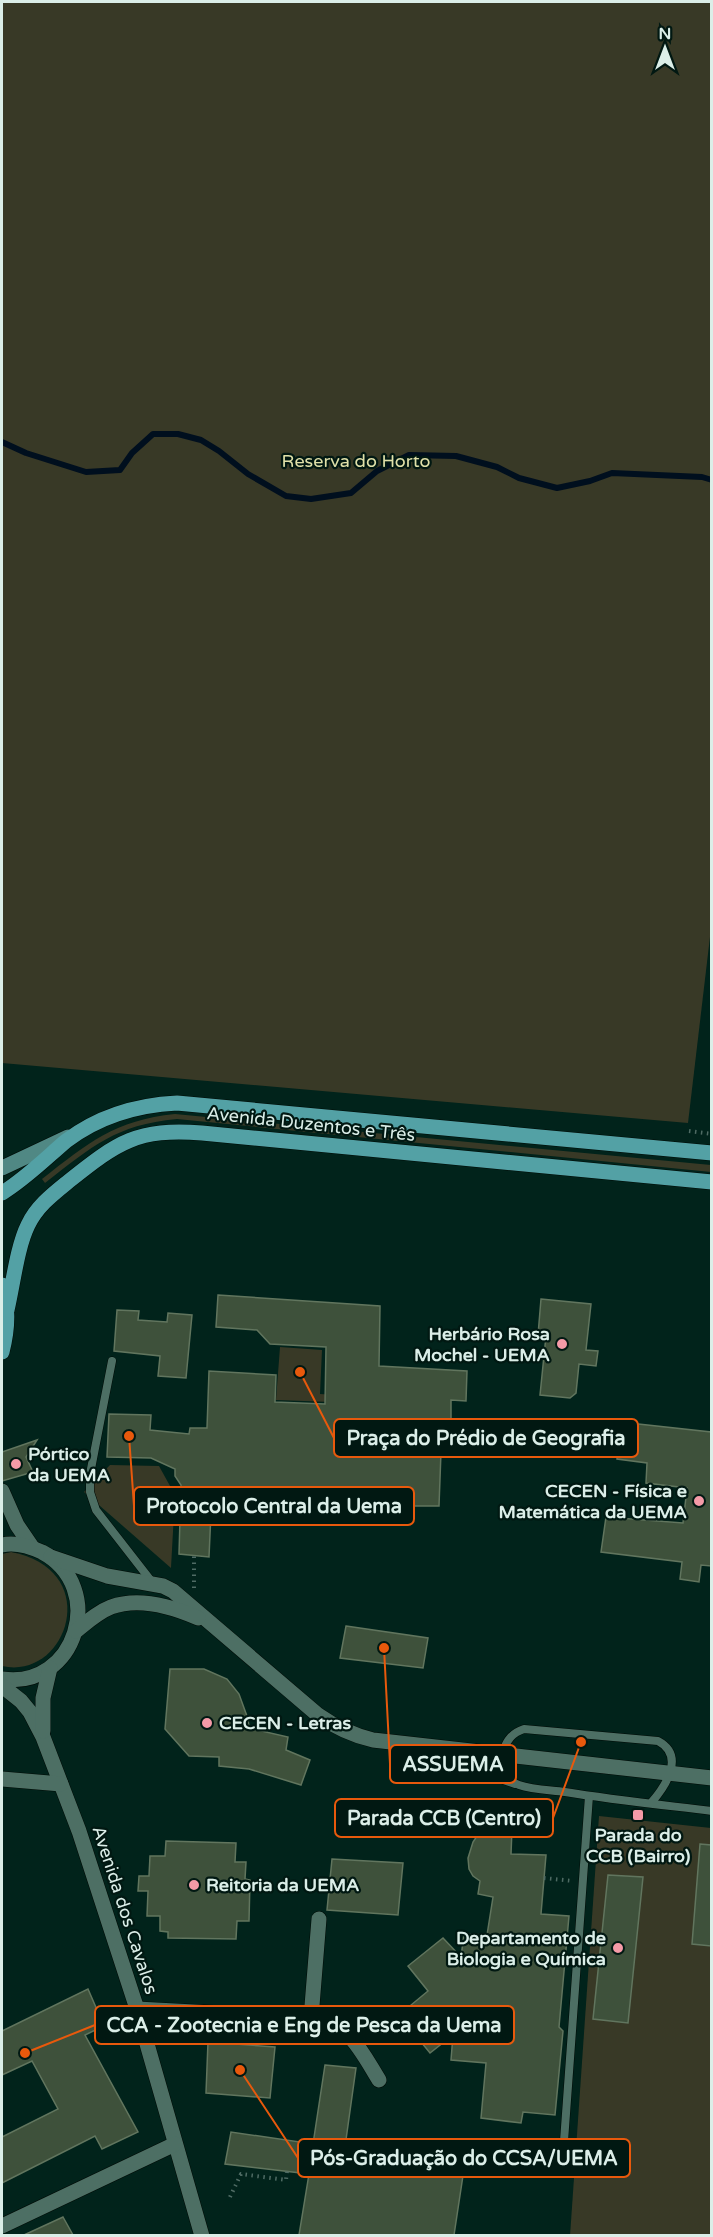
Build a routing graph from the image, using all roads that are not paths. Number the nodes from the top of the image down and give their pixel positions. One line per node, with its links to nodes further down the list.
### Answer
1 (87, 1127): 2 (main road, Avenida Duzentos e Três); 3 (street); 5 (main road, Avenida Duzentos e Três)
2 (711, 1153)
3 (2, 1168)
4 (711, 1182): 7 (main road, Avenida Duzentos e Três)
5 (2, 1193)
6 (2, 1285): 7 (main road)
7 (7, 1310): 8 (main road)
8 (2, 1352)
9 (112, 1361): 14 (lane)
10 (2, 1491): 12 (street)
11 (2, 1545): 12 (street)
12 (32, 1547): 13 (street)
13 (51, 1557): 14 (street); 16 (street)
14 (152, 1584): 15 (street)
15 (214, 1625): 16 (street); 21 (street)
16 (76, 1631): 17 (street)
17 (50, 1668): 18 (street); 20 (street, Avenida dos Cavalos)
18 (2, 1679)
19 (2, 1686): 20 (street, Avenida dos Cavalos)
20 (43, 1737): 26 (street, Avenida dos Cavalos)
21 (449, 1749): 22 (street); 27 (lane)
22 (502, 1754): 23 (street); 23 (lane); 27 (lane)
23 (670, 1773): 24 (street); 29 (lane)
24 (711, 1778)
25 (2, 1779): 26 (street)
26 (61, 1784): 32 (street, Avenida dos Cavalos)
27 (519, 1785): 28 (lane)
28 (589, 1796): 29 (lane); 36 (lane)
29 (651, 1803): 30 (lane)
30 (711, 1811)
31 (319, 1918): 33 (street)
32 (137, 2009): 33 (street); 35 (street, Avenida dos Cavalos)
33 (311, 2018): 34 (street)
34 (378, 2080)
35 (175, 2144): 37 (street); 38 (street, Avenida dos Cavalos)
36 (563, 2155)
37 (2, 2226)
38 (201, 2235)

